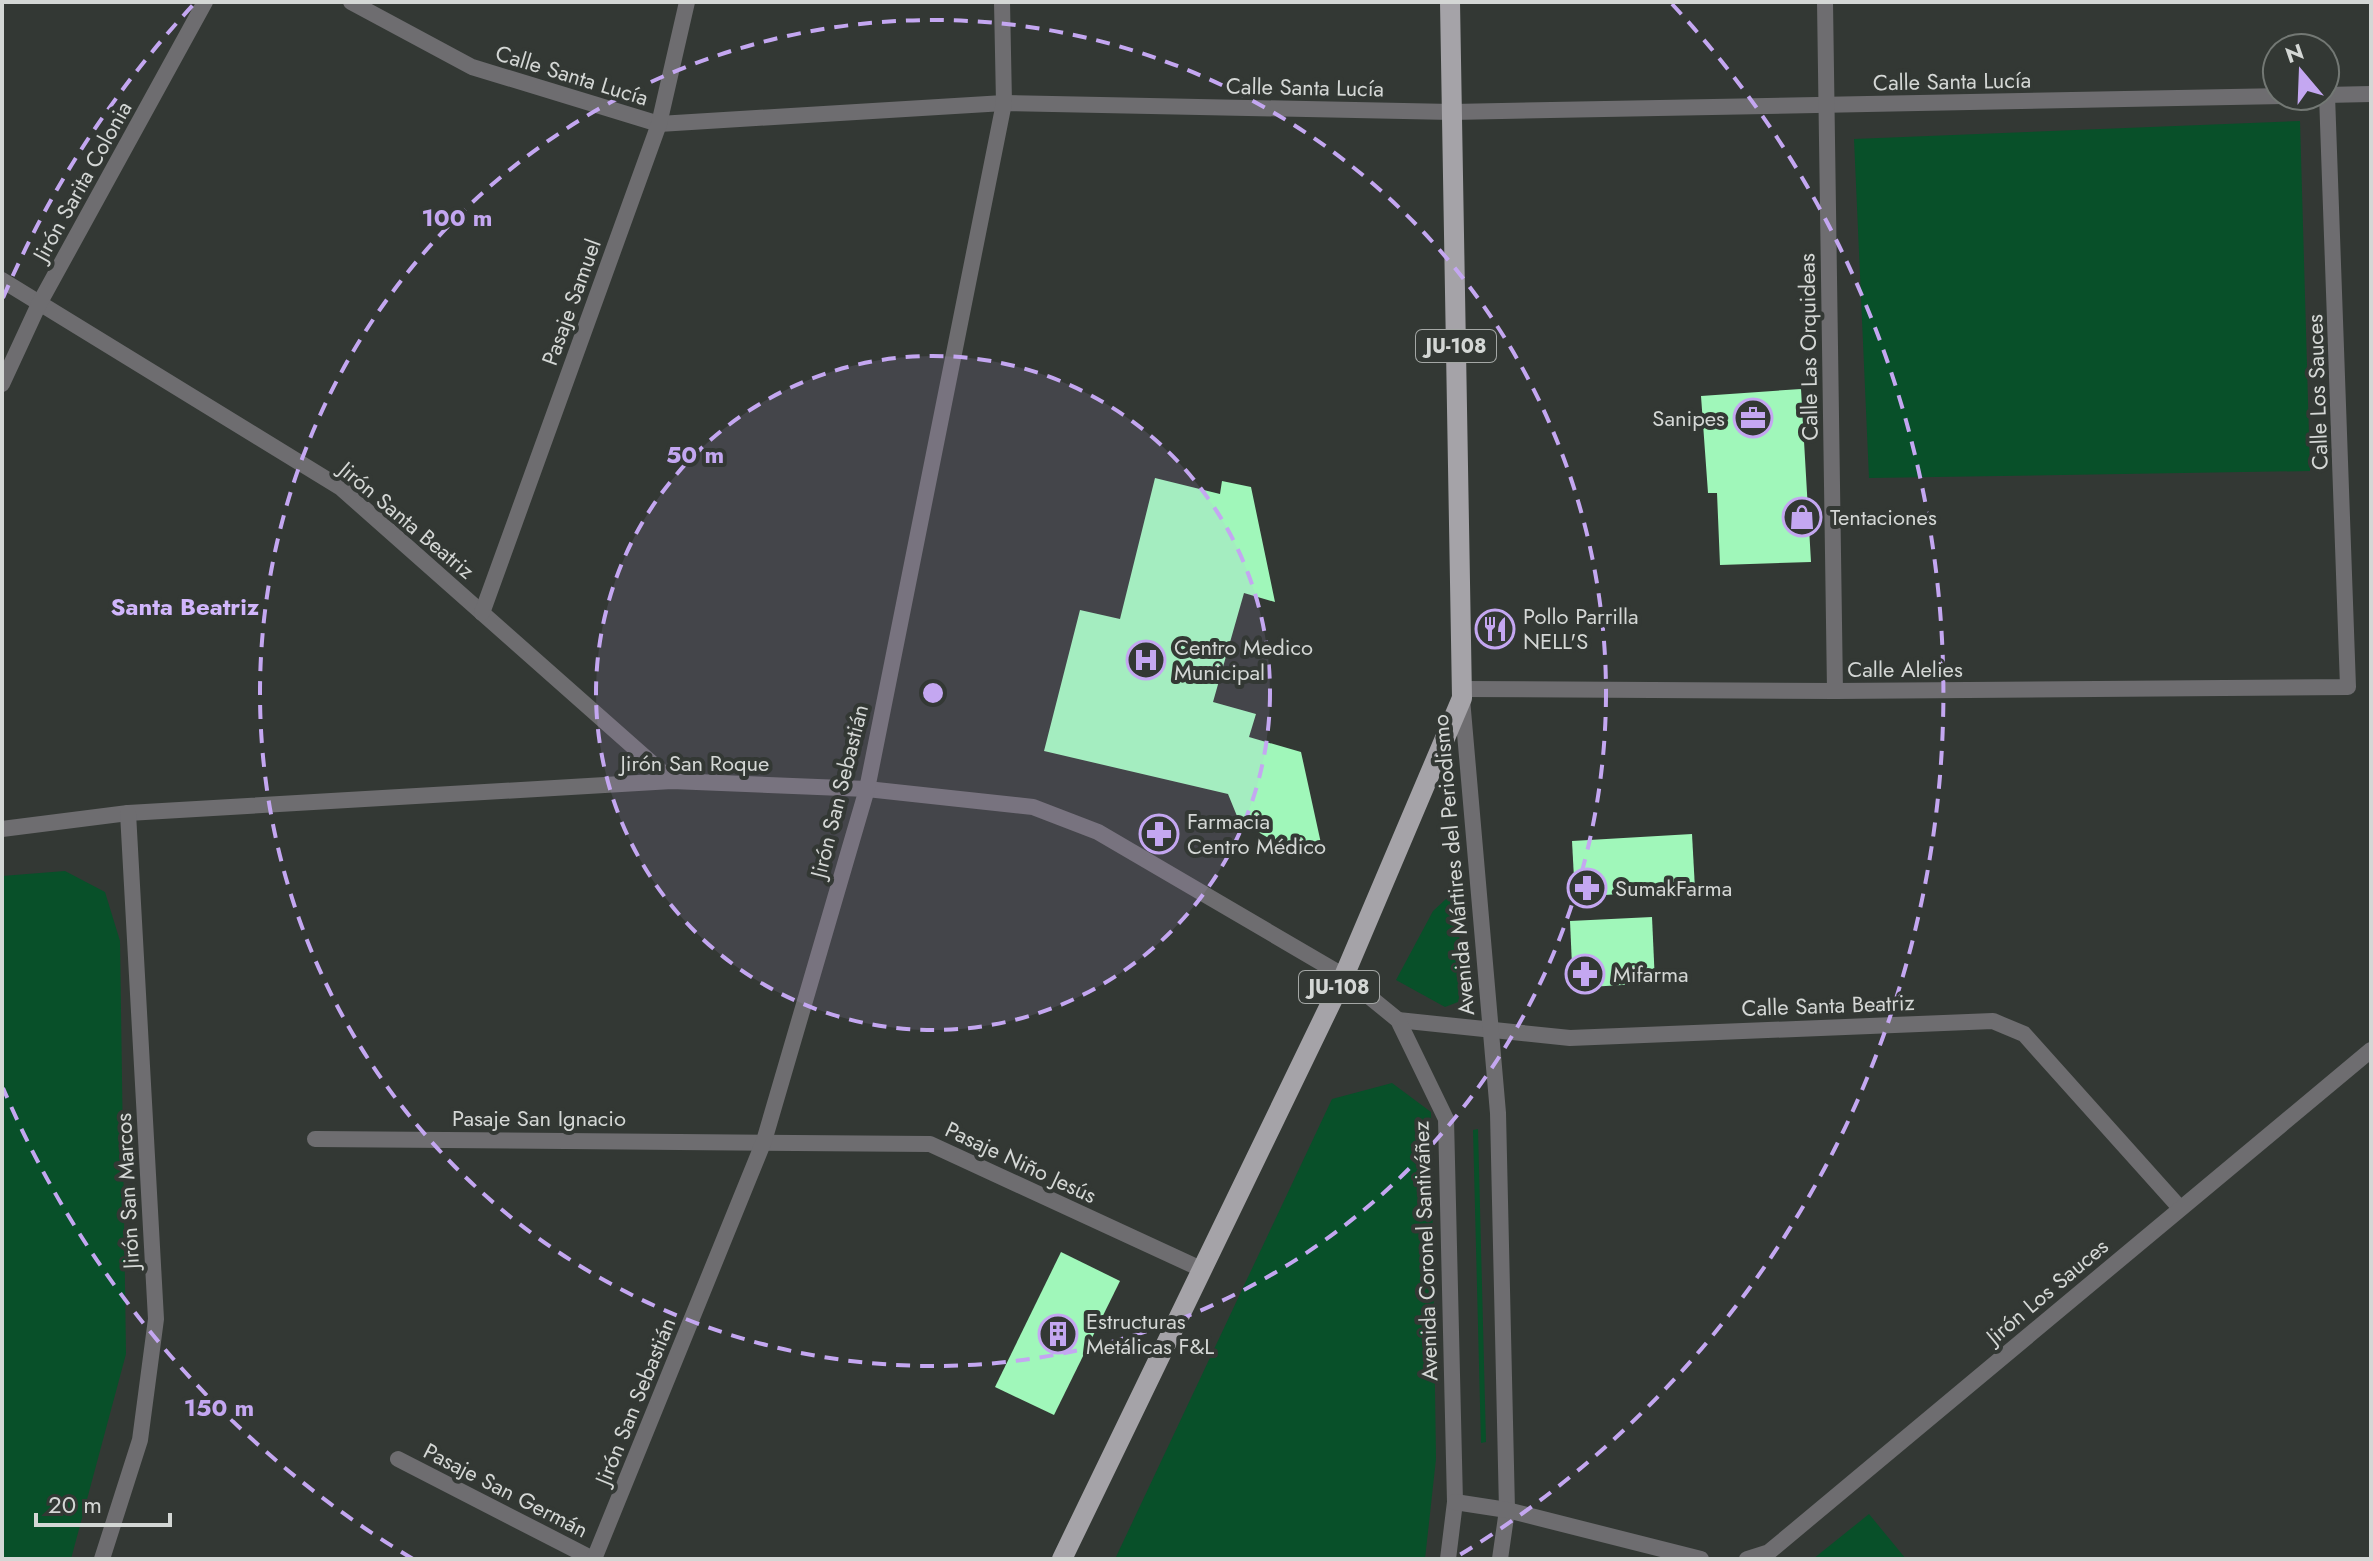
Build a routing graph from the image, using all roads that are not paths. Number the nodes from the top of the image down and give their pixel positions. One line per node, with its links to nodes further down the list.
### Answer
1 (205, 2): 16 (street, Jirón Sarita Colonia)
2 (351, 2): 14 (street, Calle Santa Lucía)
3 (687, 2): 14 (street, Pasaje Samuel)
4 (1002, 2): 10 (street, Jirón San Sebastián)
5 (1450, 2): 12 (main road, Avenida Mártires del Periodismo / JU-108)
6 (1825, 2): 11 (street, Calle Las Orquideas)
7 (2371, 94): 8 (street)
8 (2341, 95)
9 (2261, 96): 11 (street, Calle Santa Lucía)
10 (1004, 103): 12 (street, Calle Santa Lucía); 14 (street, Calle Santa Lucía); 23 (street, Jirón San Sebastián)
11 (1827, 105): 12 (street, Calle Santa Lucía); 20 (street, Calle Las Orquideas)
12 (1452, 112): 21 (main road, Avenida Mártires del Periodismo / JU-108)
13 (2327, 112): 19 (street, Calle Los Sauces)
14 (659, 124): 18 (street, Pasaje Samuel)
15 (2, 280): 16 (street, Jirón Santa Beatriz)
16 (39, 304): 17 (street, Jirón Sarita Colonia); 18 (street, Jirón Santa Beatriz)
17 (2, 384)
18 (482, 613): 22 (street, Jirón Santa Beatriz)
19 (2348, 687): 20 (street, Calle Alelies)
20 (1835, 691): 21 (street, Calle Alelies)
21 (1462, 693): 26 (main road, Avenida Mártires del Periodismo / JU-108); 28 (street, Avenida Mártires del Periodismo)
22 (672, 781): 23 (street, Jirón San Roque); 24 (street, Jirón San Roque)
23 (867, 789): 26 (street, Jirón San Roque); 31 (street, Jirón San Sebastián)
24 (128, 813): 25 (street, Jirón San Roque); 37 (street, Jirón San Marcos)
25 (2, 829)
26 (1344, 976): 27 (street, Avenida Coronel Santiváñez); 33 (main road, Avenida Mártires del Periodismo / JU-108)
27 (1398, 1020): 28 (street, Calle Santa Beatriz); 35 (street, Avenida Coronel Santiváñez)
28 (1493, 1028): 32 (street, Calle Santa Beatriz); 36 (street)
29 (2371, 1050): 32 (street, Jirón Los Sauces)
30 (315, 1139): 31 (street, Pasaje San Ignacio)
31 (764, 1141): 33 (street, Pasaje Niño Jesús); 38 (street, Jirón San Sebastián)
32 (2180, 1208): 43 (street, Jirón Los Sauces)
33 (1201, 1269): 39 (main road, Avenida Mártires del Periodismo / JU-108)
34 (398, 1459): 38 (street, Pasaje San Germán)
35 (1455, 1502): 36 (street); 40 (street, Avenida Coronel Santiváñez)
36 (1507, 1510): 41 (street); 42 (street)
37 (102, 1559)
38 (594, 1559)
39 (1062, 1559)
40 (1448, 1559)
41 (1500, 1559)
42 (1701, 1559)
43 (1747, 1559)

